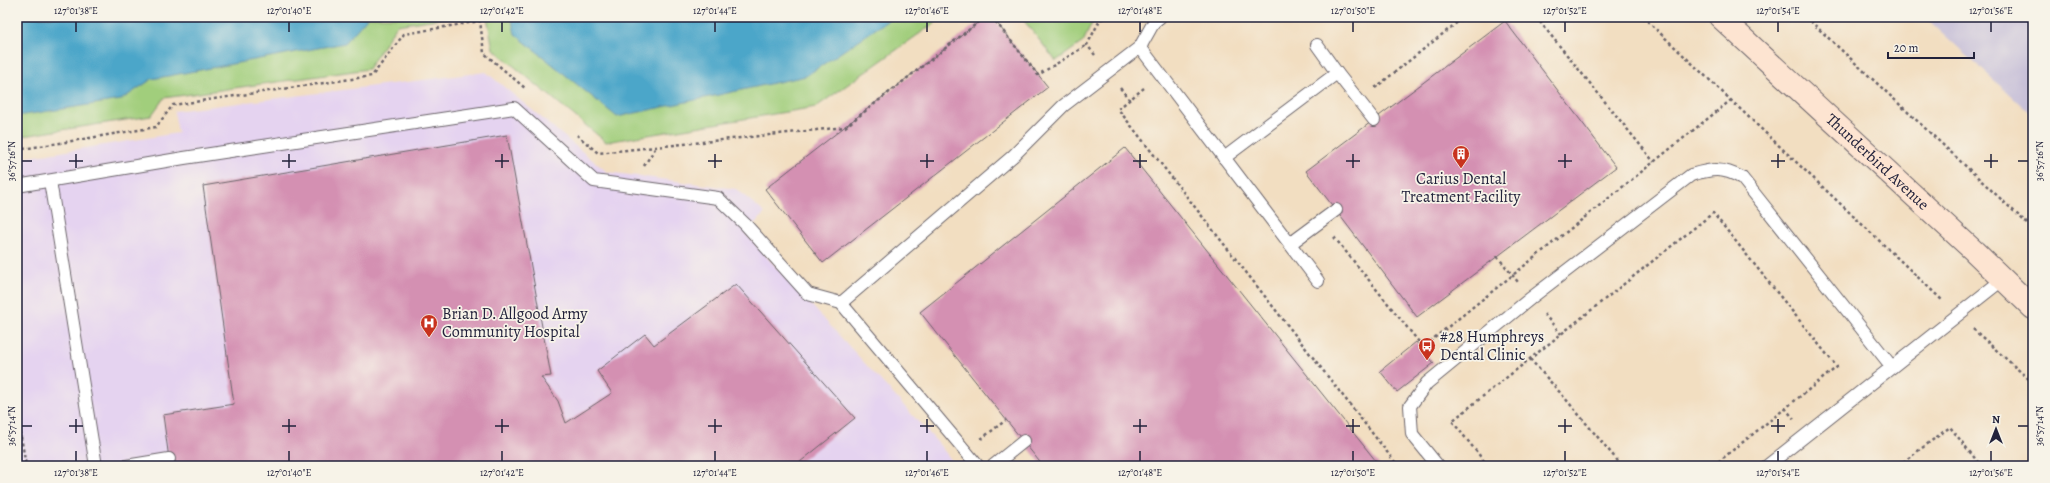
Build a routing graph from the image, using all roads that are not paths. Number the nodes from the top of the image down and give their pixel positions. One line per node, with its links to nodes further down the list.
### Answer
1 (1720, 17): 12 (main road, Thunderbird Avenue)
2 (1155, 19): 4 (lane)
3 (1317, 45): 5 (lane)
4 (1140, 47): 7 (lane); 14 (lane)
5 (1337, 73): 6 (lane); 7 (lane)
6 (1374, 120)
7 (1224, 158): 11 (lane)
8 (50, 181): 9 (lane); 14 (lane); 19 (lane)
9 (17, 186)
10 (1336, 210): 11 (lane)
11 (1290, 244): 13 (lane)
12 (2002, 280): 15 (main road, Thunderbird Avenue); 16 (lane)
13 (1318, 281)
14 (841, 303): 21 (lane)
15 (2033, 308)
16 (1892, 367): 23 (lane); 24 (lane)
17 (1024, 441): 22 (lane)
18 (169, 458): 20 (lane)
19 (96, 466)
20 (126, 466)
21 (978, 466)
22 (993, 466)
23 (1438, 466)
24 (1766, 466)

